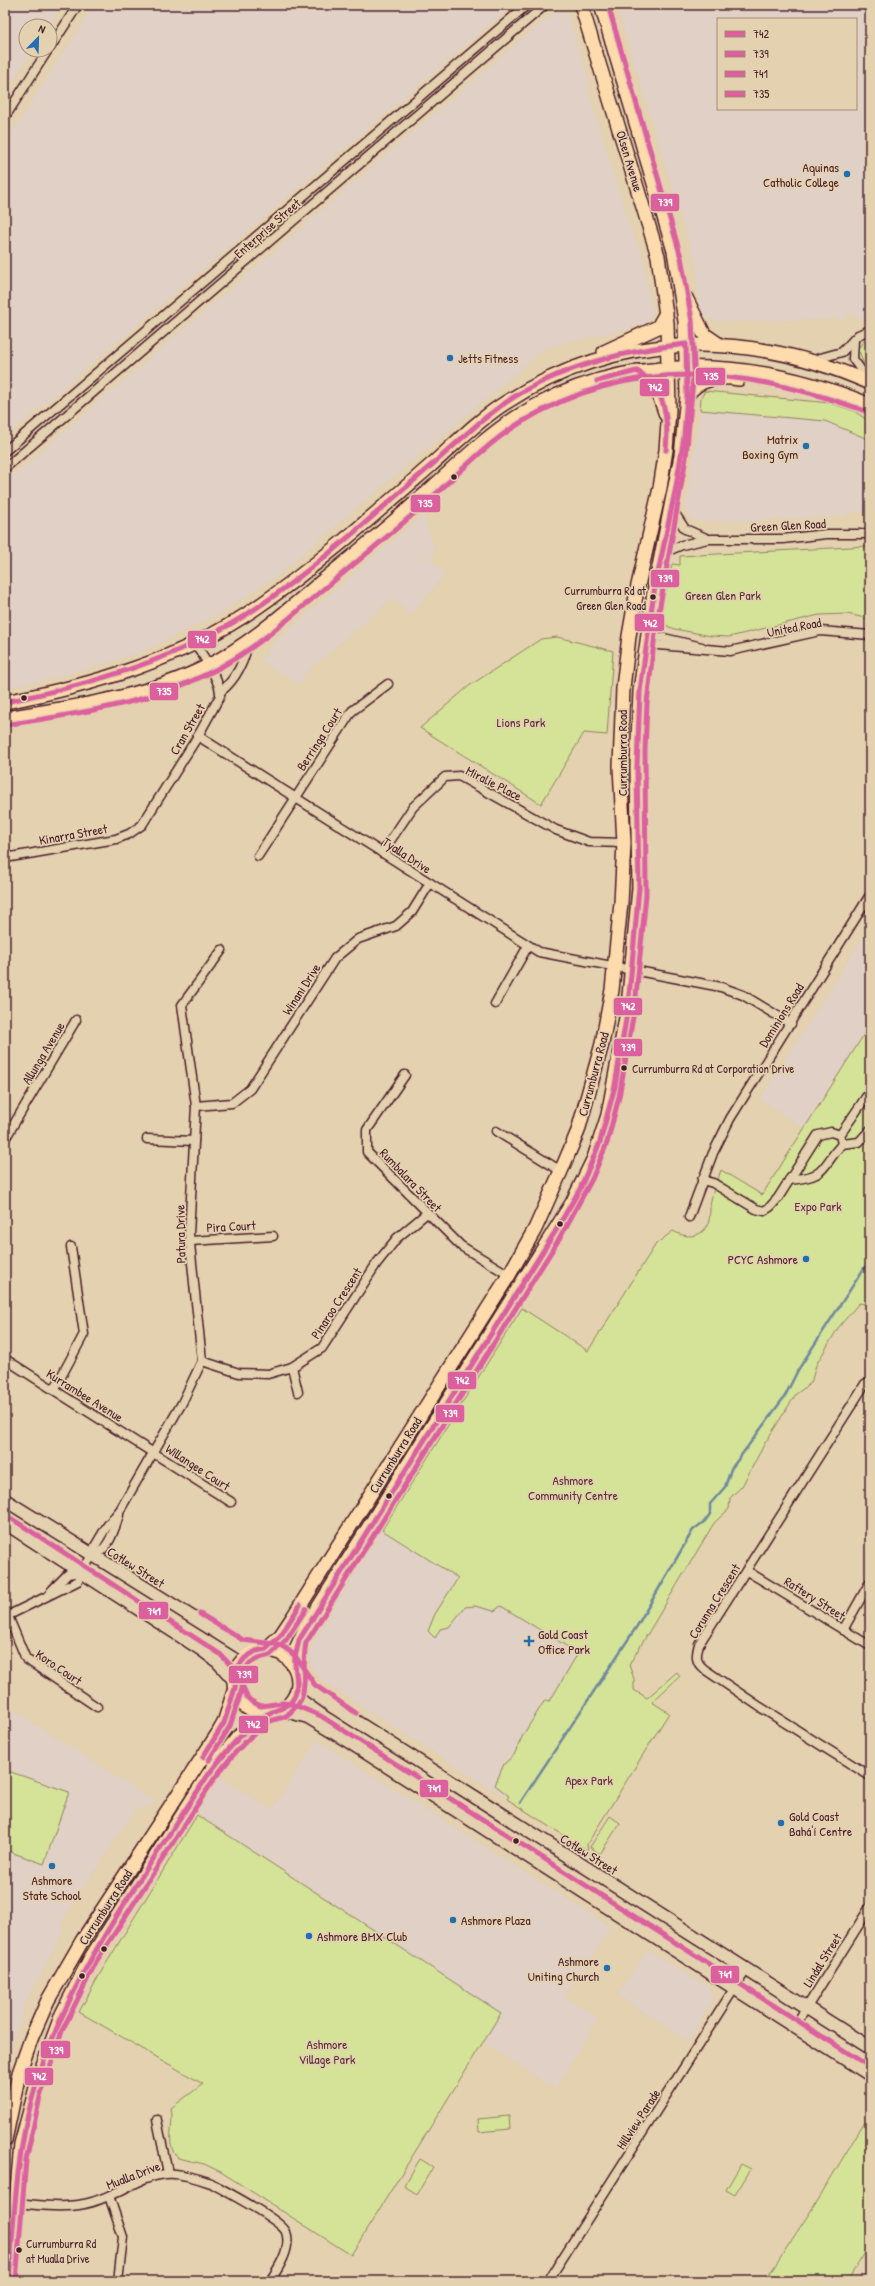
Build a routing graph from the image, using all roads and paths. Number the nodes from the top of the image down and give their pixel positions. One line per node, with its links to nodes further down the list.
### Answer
1 (78, 5): 6 (street)
2 (527, 5): 28 (street, Enterprise Street)
3 (545, 5): 29 (street, Enterprise Street)
4 (581, 5): 10 (main road, Olsen Avenue)
5 (601, 5): 9 (main road, Olsen Avenue)
6 (58, 35)
7 (43, 58): 8 (street)
8 (5, 117)
9 (681, 287): 13 (main road, Olsen Avenue); 14 (main road)
10 (666, 314): 15 (main road, Olsen Avenue); 17 (main road)
11 (870, 330): 12 (street)
12 (854, 339): 16 (street); 21 (street)
13 (686, 344): 14 (main road); 15 (main road); 19 (main road, Olsen Avenue)
14 (721, 345): 16 (main road)
15 (669, 346): 17 (main road); 18 (main road, Olsen Avenue)
16 (813, 360): 21 (main road)
17 (587, 363): 24 (main road)
18 (670, 367): 19 (main road); 20 (main road); 27 (main road, Currumburra Road)
19 (687, 367): 22 (main road); 23 (main road, Currumburra Road)
20 (637, 371): 26 (main road); 27 (main road)
21 (870, 382)
22 (841, 394): 23 (main road); 25 (main road)
23 (686, 396): 30 (main road, Currumburra Road)
24 (505, 403): 26 (main road); 38 (main road)
25 (870, 405)
26 (515, 418): 37 (main road)
27 (668, 420): 35 (main road, Currumburra Road)
28 (5, 451)
29 (5, 468)
30 (672, 509): 32 (street, Green Glen Road); 33 (main road, Currumburra Road)
31 (870, 534): 32 (street, Green Glen Road)
32 (708, 539): 33 (street, Green Glen Road)
33 (661, 554): 36 (main road, Currumburra Road)
34 (870, 635): 36 (street, United Road)
35 (628, 639): 36 (main road); 47 (main road, Currumburra Road)
36 (646, 639): 56 (main road, Currumburra Road)
37 (248, 640): 39 (main road); 41 (street)
38 (195, 643): 39 (street); 42 (main road)
39 (209, 665): 41 (street); 43 (main road)
40 (388, 684): 45 (street, Berringa Court)
41 (220, 692): 44 (street, Cran Street)
42 (5, 702)
43 (5, 718)
44 (198, 736): 45 (street, Tyalla Drive); 46 (street, Cran Street)
45 (296, 798): 48 (street, Tyalla Drive); 49 (street, Berringa Court)
46 (142, 825): 50 (street, Kinarra Street)
47 (624, 843): 48 (street, Miralie Place); 55 (main road, Currumburra Road)
48 (382, 853): 51 (street, Tyalla Drive)
49 (258, 856)
50 (5, 858)
51 (430, 883): 53 (street, Tyalla Drive); 62 (street, Winani Drive)
52 (870, 895): 59 (street, Dominions Road)
53 (528, 946): 55 (street, Tyalla Drive); 57 (street)
54 (222, 950): 62 (street, Patura Drive)
55 (615, 968): 56 (street, Tyalla Drive); 70 (main road, Currumburra Road)
56 (632, 971): 59 (street, Tyalla Drive); 75 (main road, Currumburra Road)
57 (495, 1004)
58 (76, 1020): 66 (street, Allunga Avenue)
59 (790, 1024): 71 (street, Dominions Road)
60 (405, 1075): 73 (street, Rumbalara Street)
61 (870, 1094): 65 (street)
62 (196, 1106): 68 (street, Patura Drive)
63 (870, 1130): 69 (street)
64 (496, 1131): 70 (street)
65 (840, 1135): 69 (street); 72 (street)
66 (5, 1139)
67 (147, 1139): 68 (street)
68 (194, 1141): 77 (street, Patura Drive)
69 (842, 1144): 72 (street)
70 (561, 1171): 79 (main road, Currumburra Road)
71 (702, 1180): 72 (street); 74 (street, Dominions Road)
72 (789, 1180)
73 (427, 1213): 79 (street, Rumbalara Street); 82 (street, Pinaroo Crescent)
74 (689, 1217)
75 (556, 1232): 79 (main road); 98 (main road, Currumburra Road)
76 (273, 1236): 77 (street, Pira Court)
77 (190, 1241): 81 (street, Patura Drive)
78 (71, 1248): 84 (street)
79 (509, 1275): 97 (main road, Currumburra Road)
80 (5, 1359): 84 (street, Kurrambee Avenue)
81 (202, 1360): 82 (street, Pinaroo Crescent); 86 (street)
82 (292, 1367): 85 (street)
83 (870, 1381): 91 (street, Corunna Crescent)
84 (54, 1390): 86 (street, Kurrambee Avenue)
85 (298, 1392)
86 (153, 1452): 88 (street, Willangee Court); 90 (street)
87 (5, 1500): 90 (main road, Cotlew Street)
88 (231, 1502)
89 (5, 1523): 92 (main road)
90 (92, 1556): 92 (street); 97 (main road, Cotlew Street)
91 (747, 1571): 95 (street, Raftery Street); 103 (street, Corunna Crescent)
92 (81, 1572): 94 (street); 99 (main road)
93 (870, 1582): 95 (street)
94 (6, 1617): 100 (street, Koro Court)
95 (843, 1630): 96 (street, Raftery Street)
96 (870, 1646)
97 (261, 1650): 98 (main road); 99 (main road)
98 (296, 1672): 101 (main road); 105 (main road, Cotlew Street)
99 (235, 1684): 102 (main road); 112 (main road, Currumburra Road)
100 (97, 1707)
101 (282, 1710): 102 (main road); 106 (main road)
102 (268, 1714): 115 (main road, Currumburra Road)
103 (870, 1776)
104 (870, 1907): 107 (street, Lindal Street)
105 (746, 1970): 106 (street, Hillview Parade); 107 (main road, Cotlew Street)
106 (736, 1988): 108 (main road); 119 (street, Hillview Parade)
107 (806, 2008): 108 (street, Lindal Street); 109 (main road, Cotlew Street)
108 (795, 2026): 110 (main road)
109 (870, 2048)
110 (870, 2075)
111 (157, 2120): 113 (street)
112 (5, 2140)
113 (168, 2173): 114 (street, Mualla Drive); 118 (street, Mualla Drive)
114 (109, 2196): 115 (street, Mualla Drive); 117 (street)
115 (11, 2202): 116 (main road, Currumburra Road)
116 (9, 2281)
117 (118, 2281)
118 (270, 2281)
119 (548, 2281)

